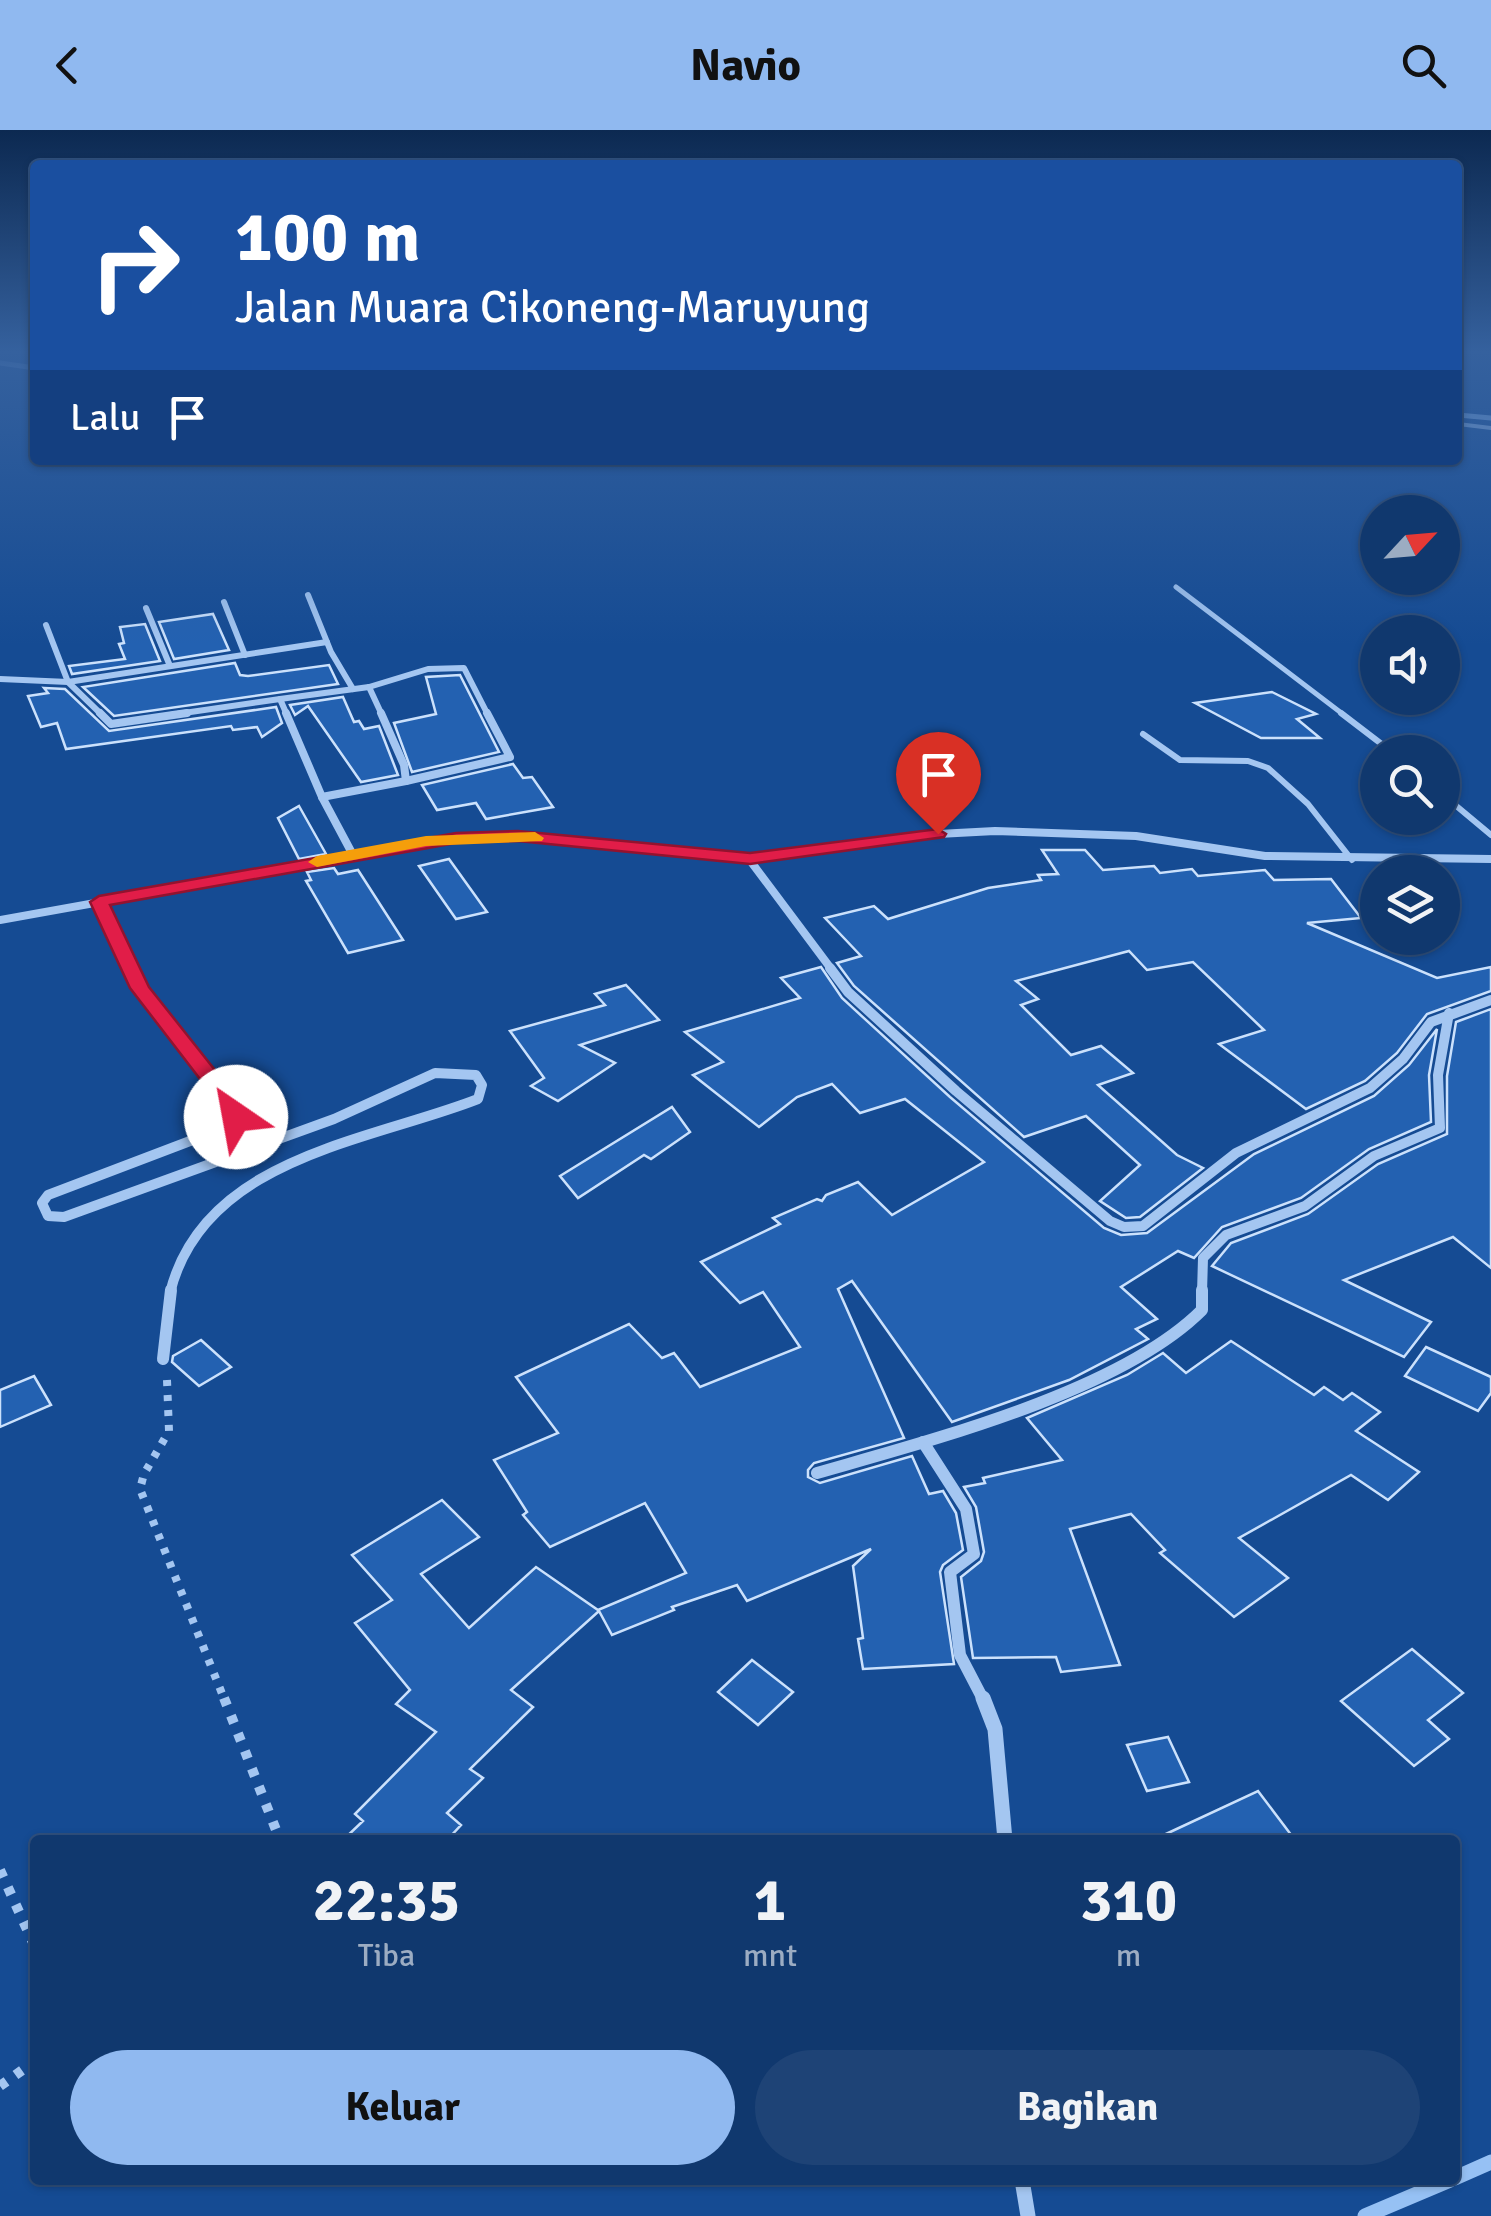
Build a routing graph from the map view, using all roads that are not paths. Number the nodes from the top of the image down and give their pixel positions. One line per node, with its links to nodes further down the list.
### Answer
1 (1176, 586): 15 (lane)
2 (308, 595): 6 (street)
3 (224, 602): 7 (street)
4 (146, 608): 8 (street)
5 (46, 625): 10 (street)
6 (328, 642): 7 (street); 12 (street)
7 (245, 655): 8 (street)
8 (170, 666): 10 (street)
9 (0, 679): 10 (street)
10 (68, 682): 13 (street)
11 (369, 686): 12 (street); 16 (street); 16 (street)
12 (352, 689): 13 (street)
13 (280, 699): 17 (street)
14 (1142, 734): 23 (lane)
15 (1370, 735)
16 (406, 781): 17 (street)
17 (322, 797): 20 (street)
18 (1460, 809): 19 (lane)
19 (1491, 835)
20 (353, 855): 21 (street); 24 (street)
21 (750, 859): 23 (street); 27 (street)
22 (1491, 859): 23 (street)
23 (1352, 860)
24 (99, 902): 25 (street); 28 (street)
25 (0, 920)
26 (1491, 1000): 27 (street)
27 (1450, 1013): 29 (street)
28 (163, 1359)
29 (922, 1442): 30 (street); 31 (street)
30 (817, 1473)
31 (1005, 1835)
32 (1023, 2185): 33 (street)
33 (1028, 2216)

